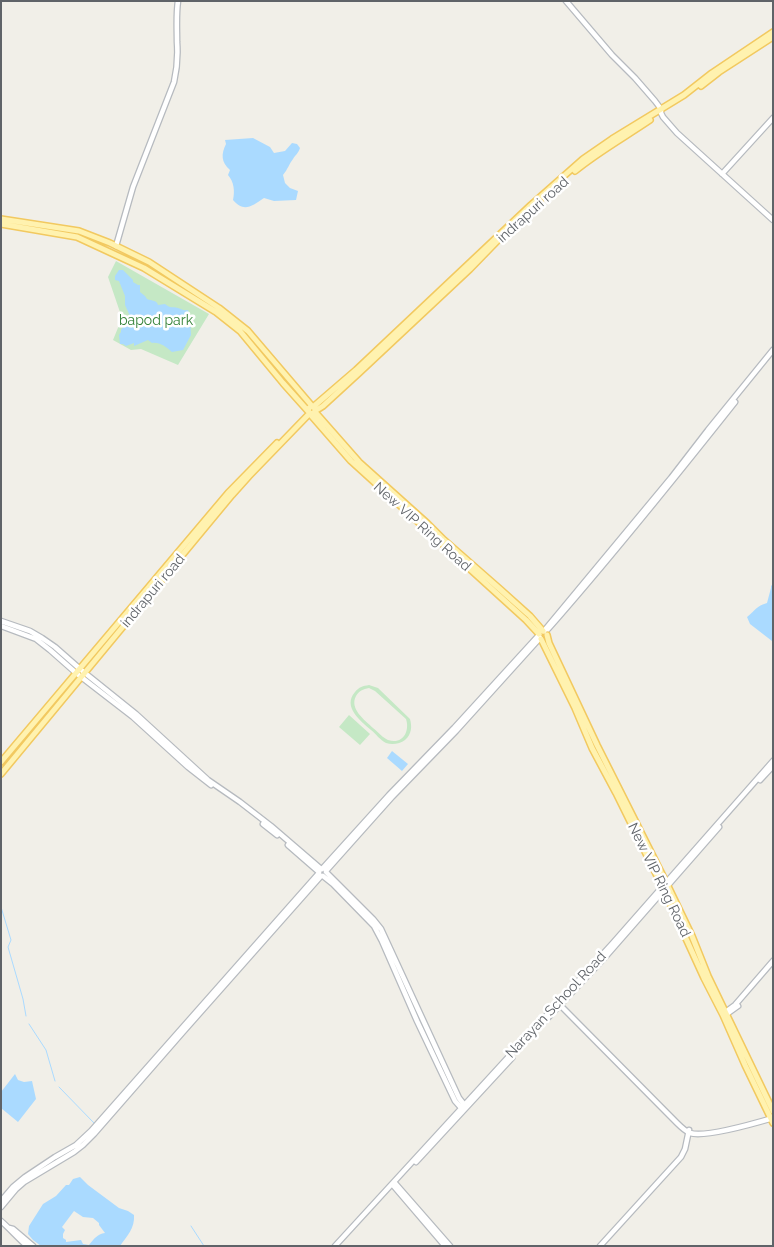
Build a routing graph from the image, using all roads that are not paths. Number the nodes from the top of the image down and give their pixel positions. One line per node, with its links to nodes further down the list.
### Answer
1 (178, 1): 11 (street)
2 (567, 1): 5 (street)
3 (773, 32): 5 (main road)
4 (773, 37): 5 (main road, indrapuri road)
5 (662, 111): 7 (street); 14 (main road, indrapuri road); 14 (main road, indrapuri road)
6 (773, 118): 7 (street)
7 (723, 173): 8 (street)
8 (773, 218)
9 (1, 219): 11 (main road, New VIP Ring Road)
10 (1, 224): 14 (main road, New VIP Ring Road)
11 (116, 246): 14 (main road, New VIP Ring Road)
12 (773, 350): 18 (street)
13 (773, 354): 18 (street)
14 (311, 411): 18 (main road, New VIP Ring Road); 19 (main road, indrapuri road); 20 (main road, indrapuri road)
15 (1, 621): 17 (street)
16 (1, 626): 17 (street)
17 (20, 630): 19 (street)
18 (542, 635): 25 (street); 26 (main road, New VIP Ring Road)
19 (78, 671): 20 (street); 22 (main road, indrapuri road)
20 (83, 675): 24 (main road, indrapuri road); 25 (street)
21 (773, 761): 26 (street)
22 (1, 762)
23 (773, 766): 26 (street)
24 (1, 774)
25 (322, 873): 30 (street); 35 (street); 36 (street)
26 (665, 886): 28 (street, Narayan School Road); 29 (main road, New VIP Ring Road)
27 (773, 963): 29 (street)
28 (559, 1007): 30 (street, Narayan School Road); 33 (street)
29 (725, 1014): 31 (main road, New VIP Ring Road); 32 (main road, New VIP Ring Road)
30 (464, 1108): 34 (street, Narayan School Road)
31 (773, 1111)
32 (772, 1120): 33 (street)
33 (689, 1131): 45 (street)
34 (394, 1184): 41 (street, Narayan School Road); 42 (street); 43 (street); 44 (street)
35 (1, 1201)
36 (1, 1207)
37 (2, 1222): 38 (street)
38 (9, 1228): 39 (street); 40 (street)
39 (28, 1246)
40 (33, 1246)
41 (335, 1246)
42 (339, 1246)
43 (445, 1246)
44 (450, 1246)
45 (601, 1246)

